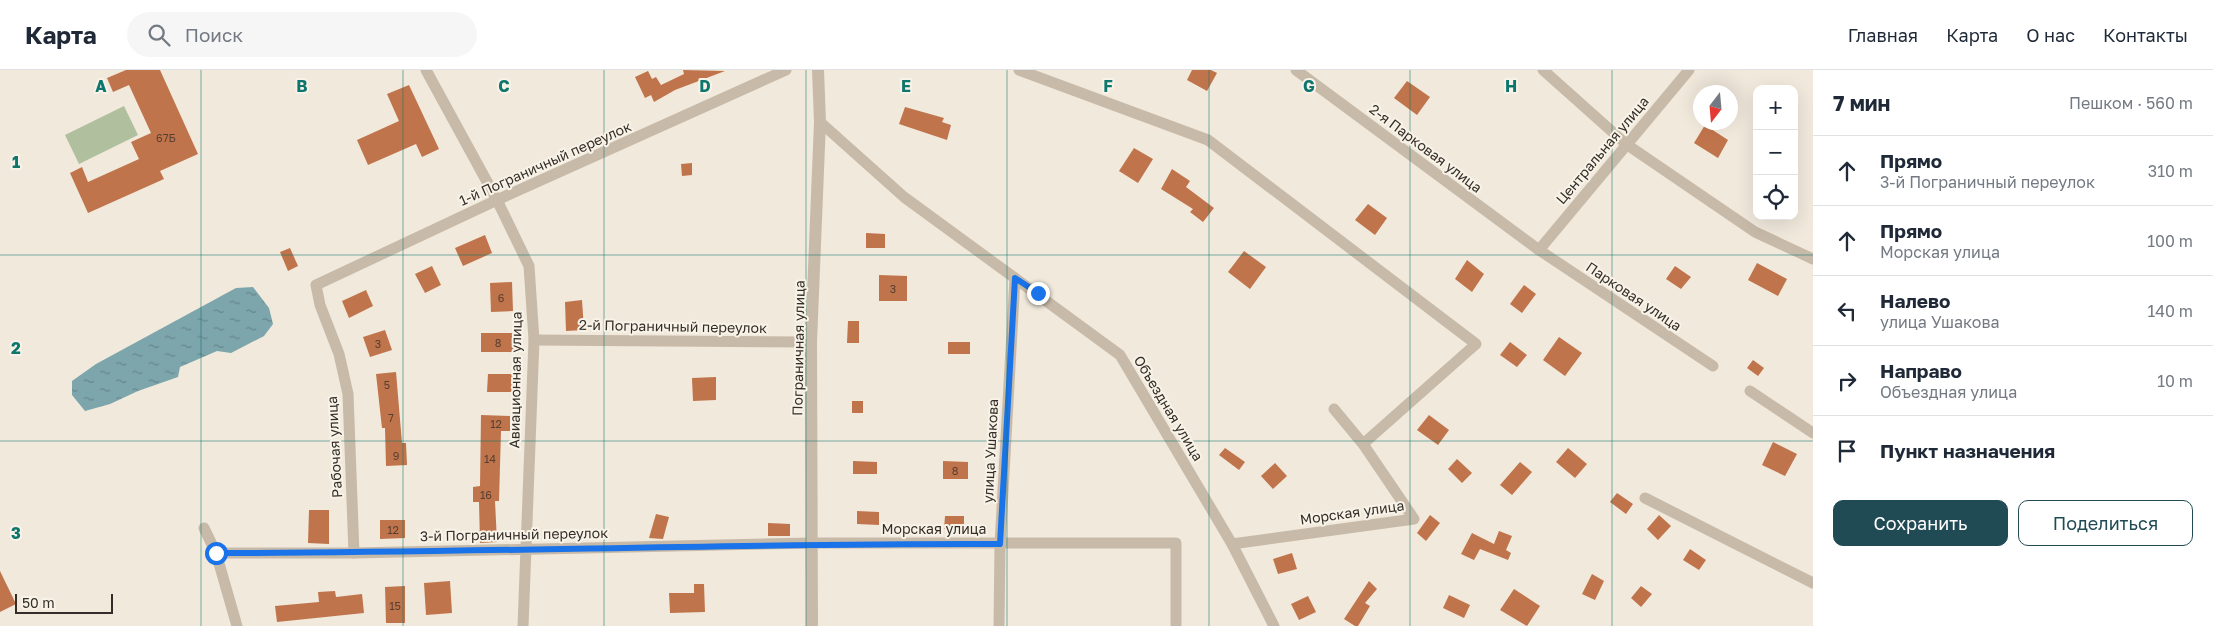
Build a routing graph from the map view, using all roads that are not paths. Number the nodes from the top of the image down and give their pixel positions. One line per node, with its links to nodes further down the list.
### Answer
1 (426, 70): 10 (street, Авиационная улица)
2 (786, 70): 10 (street, 1-й Пограничный переулок)
3 (818, 70): 8 (street, Пограничная улица)
4 (1019, 70): 21 (street)
5 (1296, 70): 11 (street, 2-я Парковая улица)
6 (1543, 70): 9 (street)
7 (1689, 70): 9 (street, Центральная улица)
8 (820, 122): 13 (street, Объездная улица); 16 (street, Пограничная улица)
9 (1626, 144): 11 (street, Центральная улица); 12 (street)
10 (497, 200): 14 (street, 1-й Пограничный переулок); 15 (street, Авиационная улица)
11 (1538, 250): 17 (street, Парковая улица)
12 (1813, 259)
13 (1015, 278): 25 (street, улица Ушакова); 26 (street, Объездная улица)
14 (316, 285): 29 (street, Рабочая улица)
15 (534, 340): 16 (street, 2-й Пограничный переулок); 27 (street, Авиационная улица)
16 (811, 342): 24 (street, Пограничная улица)
17 (1713, 366)
18 (1750, 391): 20 (street)
19 (1334, 409): 21 (street)
20 (1813, 433)
21 (1362, 444): 26 (street, Морская улица)
22 (1645, 498): 30 (street)
23 (204, 528): 28 (street)
24 (812, 543): 25 (street, Морская улица); 27 (street, 3-й Пограничный переулок); 33 (street, Пограничная улица)
25 (1000, 544): 34 (street, улица Ушакова); 35 (street, Морская улица)
26 (1232, 544): 36 (street, Объездная улица)
27 (525, 549): 29 (street, 3-й Пограничный переулок); 32 (street, Авиационная улица)
28 (216, 553): 29 (street, 3-й Пограничный переулок); 31 (street)
29 (354, 553)
30 (1813, 584)
31 (237, 626)
32 (523, 626)
33 (812, 626)
34 (1000, 626)
35 (1176, 626)
36 (1274, 626)

